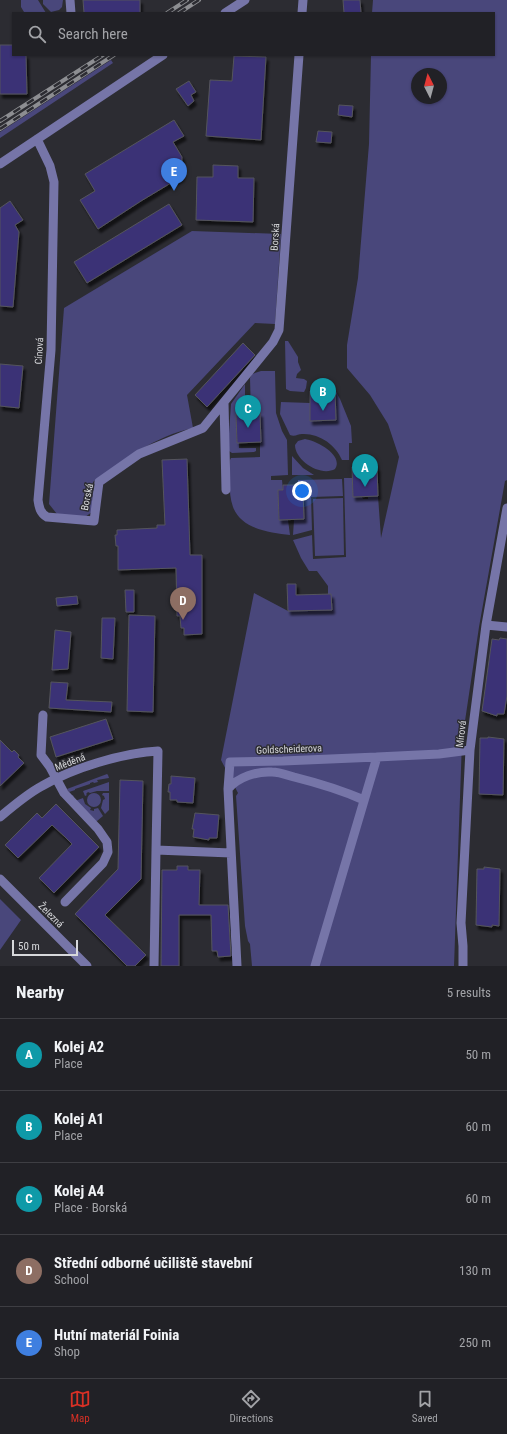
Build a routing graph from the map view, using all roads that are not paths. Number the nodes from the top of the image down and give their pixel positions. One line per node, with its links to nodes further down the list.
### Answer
1 (70, 0): 4 (street)
2 (245, 0): 5 (street)
3 (303, 0): 6 (street)
4 (71, 12)
5 (227, 12)
6 (302, 12)
7 (162, 56): 9 (street)
8 (299, 56): 11 (street, Borská)
9 (37, 140): 10 (street); 14 (street, Cínová)
10 (0, 164)
11 (224, 402): 12 (street); 14 (street, Borská)
12 (226, 490)
13 (507, 508): 15 (street, Mírová)
14 (94, 521)
15 (486, 625): 16 (street); 18 (street, Mírová)
16 (507, 627)
17 (43, 715): 20 (street)
18 (470, 750): 19 (street, Goldscheiderova); 32 (street, Mírová)
19 (377, 757): 21 (street, Goldscheiderova); 22 (street)
20 (56, 779): 23 (street, Měděná); 24 (street, Měděná); 27 (street)
21 (228, 790): 22 (street); 25 (street, Goldscheiderova)
22 (364, 800): 31 (street)
23 (0, 817)
24 (156, 850): 25 (street); 29 (street)
25 (231, 853): 30 (street, Goldscheiderova)
26 (0, 879): 28 (street, Železná)
27 (65, 902)
28 (87, 966)
29 (154, 966)
30 (236, 966)
31 (315, 966)
32 (463, 966)

